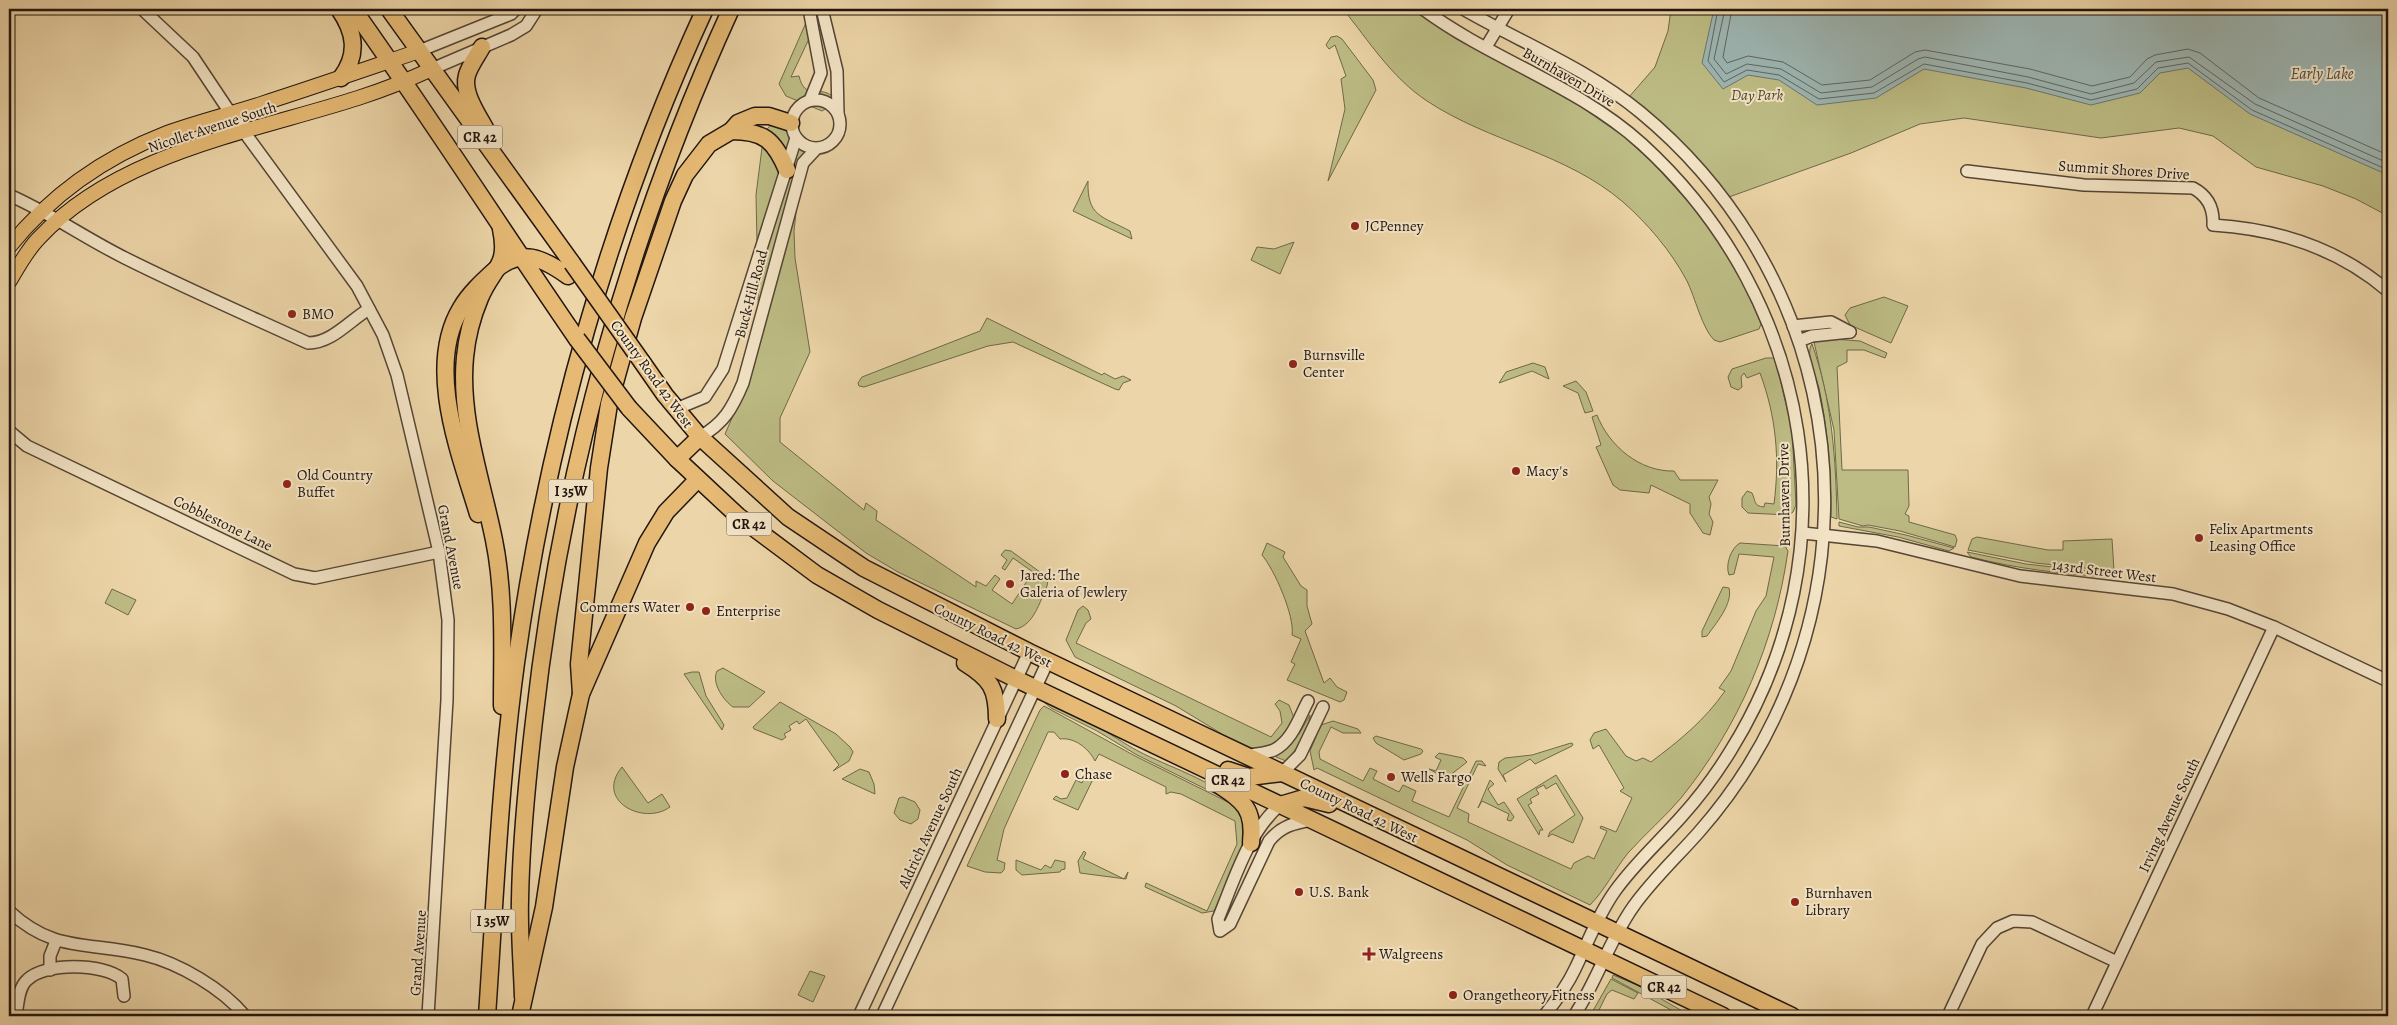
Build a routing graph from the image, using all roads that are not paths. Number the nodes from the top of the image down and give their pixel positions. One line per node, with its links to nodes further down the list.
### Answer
1 (142, 9): 24 (street, Grand Avenue)
2 (339, 9): 20 (highway)
3 (352, 9): 18 (highway, County Road 42 West / CR 42)
4 (390, 9): 17 (highway, CR 42)
5 (516, 9): 17 (street)
6 (537, 9): 15 (street)
7 (705, 9): 69 (highway, I 35W)
8 (731, 9): 82 (highway, I 35W)
9 (809, 9): 22 (street)
10 (822, 9): 23 (street)
11 (1423, 9): 16 (street, Burnhaven Drive)
12 (1463, 9): 14 (street, Burnhaven Drive)
13 (1508, 9): 14 (street)
14 (1497, 28): 16 (street); 43 (street, Burnhaven Drive)
15 (482, 47): 19 (street); 29 (highway)
16 (1486, 47): 50 (street, Burnhaven Drive)
17 (419, 51): 18 (main road, Nicollet Avenue South); 19 (highway, CR 42)
18 (390, 61): 20 (main road, Nicollet Avenue South); 21 (highway, County Road 42 West / CR 42)
19 (432, 69): 21 (main road, Nicollet Avenue South); 29 (highway, CR 42)
20 (341, 78): 24 (main road, Nicollet Avenue South)
21 (404, 81): 27 (main road, Nicollet Avenue South); 35 (highway, County Road 42 West / CR 42)
22 (810, 100): 23 (street); 26 (street)
23 (838, 112): 28 (street)
24 (231, 114): 27 (street, Grand Avenue); 33 (main road, Nicollet Avenue South)
25 (730, 131): 26 (highway); 30 (highway); 60 (highway)
26 (794, 131): 28 (street); 30 (street, Buck Hill Road)
27 (244, 132): 34 (main road, Nicollet Avenue South); 42 (street, Grand Avenue)
28 (816, 149): 47 (street, Buck Hill Road)
29 (504, 169): 39 (highway, CR 42)
30 (787, 170): 45 (street, Buck Hill Road)
31 (1967, 171): 41 (street, Summit Shores Drive)
32 (9, 195): 33 (street)
33 (44, 210): 34 (street); 36 (main road, Nicollet Avenue South)
34 (59, 220): 40 (main road, Nicollet Avenue South); 42 (street)
35 (501, 229): 37 (highway, County Road 42 West / CR 42); 38 (highway)
36 (9, 247)
37 (520, 258): 38 (highway); 39 (highway); 48 (highway, County Road 42 West / CR 42, bridge)
38 (498, 267): 69 (highway)
39 (570, 270): 45 (highway, County Road 42 West / CR 42, bridge)
40 (9, 282)
41 (2388, 290)
42 (369, 309): 52 (street, Grand Avenue)
43 (1793, 326): 44 (street, Burnhaven Drive); 44 (street)
44 (1799, 341): 51 (street, Burnhaven Drive)
45 (676, 409): 47 (highway, County Road 42 West / CR 42)
46 (9, 431): 52 (street, Cobblestone Lane)
47 (700, 437): 48 (highway); 55 (highway, County Road 42 West / CR 42)
48 (676, 459): 49 (highway, County Road 42 West / CR 42)
49 (698, 479): 53 (highway, County Road 42 West / CR 42); 60 (highway)
50 (1803, 533): 51 (street, 143rd Street West); 73 (street, Burnhaven Drive)
51 (1824, 535): 54 (street, 143rd Street West); 74 (street, Burnhaven Drive)
52 (439, 552): 85 (street, Grand Avenue)
53 (878, 610): 57 (highway, County Road 42 West / CR 42); 63 (highway)
54 (2274, 627): 58 (street, 143rd Street West); 78 (street, Irving Avenue South)
55 (1029, 652): 56 (highway, County Road 42 West / CR 42); 57 (street, Aldrich Avenue South)
56 (1048, 661): 59 (street); 65 (highway, County Road 42 West / CR 42)
57 (1016, 679): 59 (highway, County Road 42 West / CR 42); 63 (street, Aldrich Avenue South)
58 (2388, 681)
59 (1035, 688): 64 (highway, County Road 42 West / CR 42); 89 (street)
60 (581, 694): 82 (highway)
61 (1308, 701): 65 (street)
62 (1323, 707): 66 (street)
63 (998, 719): 88 (street, Aldrich Avenue South)
64 (1162, 748): 66 (highway); 67 (highway, County Road 42 West / CR 42); 71 (highway)
65 (1246, 756): 66 (highway, County Road 42 West / CR 42)
66 (1282, 773): 70 (highway, County Road 42 West / CR 42)
67 (1280, 804): 68 (highway, County Road 42 West / CR 42); 70 (highway); 71 (street)
68 (1312, 820): 71 (street); 76 (highway, County Road 42 West / CR 42)
69 (500, 826): 86 (highway, I 35W)
70 (1392, 826): 73 (highway, County Road 42 West / CR 42)
71 (1251, 843)
72 (9, 911): 75 (street)
73 (1595, 923): 74 (highway, County Road 42 West / CR 42); 76 (street, Burnhaven Drive)
74 (1617, 933): 77 (street, Burnhaven Drive); 94 (highway, County Road 42 West / CR 42)
75 (56, 940): 79 (street); 84 (street)
76 (1584, 949): 77 (highway, County Road 42 West / CR 42); 90 (street, Burnhaven Drive)
77 (1605, 959): 80 (highway, County Road 42 West / CR 42); 91 (street, Burnhaven Drive)
78 (2117, 962): 95 (street); 96 (street, Irving Avenue South)
79 (50, 970): 81 (street); 83 (street)
80 (1647, 979): 92 (highway); 93 (highway, County Road 42 West / CR 42)
81 (124, 996)
82 (523, 997): 87 (highway, I 35W)
83 (16, 1016)
84 (245, 1016)
85 (428, 1016)
86 (487, 1016)
87 (520, 1016)
88 (859, 1016)
89 (882, 1016)
90 (1544, 1016)
91 (1574, 1016)
92 (1699, 1016)
93 (1723, 1016)
94 (1792, 1016)
95 (1948, 1016)
96 (2092, 1016)

